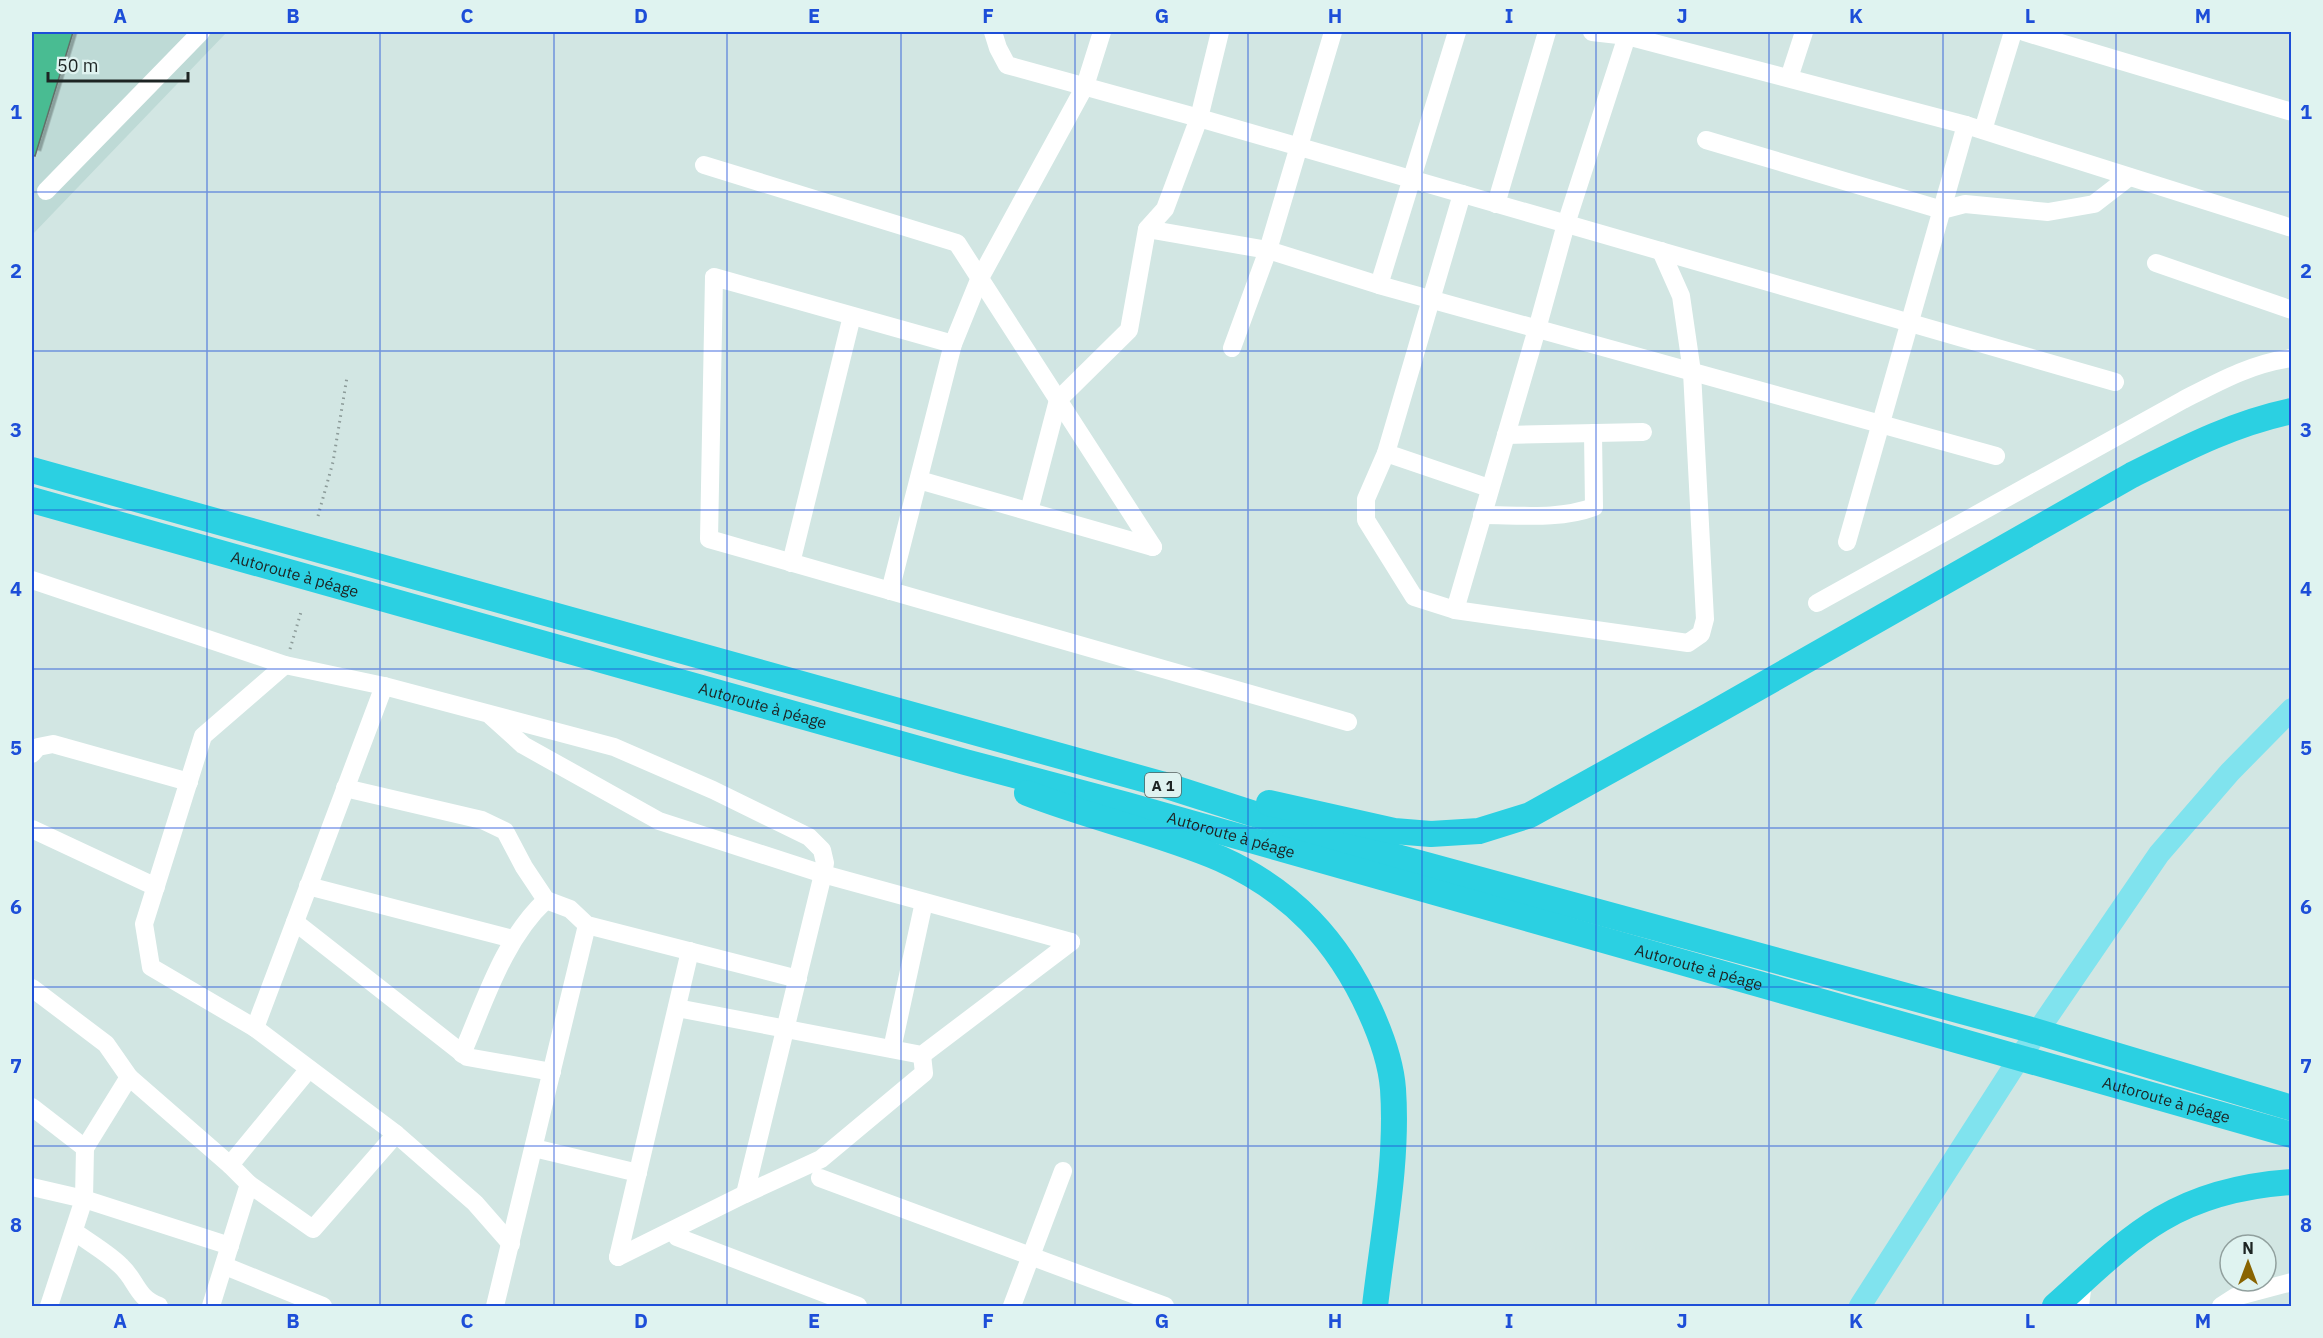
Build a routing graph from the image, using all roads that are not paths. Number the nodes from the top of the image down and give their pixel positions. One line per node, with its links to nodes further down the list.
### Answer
1 (201, 32): 25 (street)
2 (993, 32): 16 (street)
3 (1102, 32): 16 (street)
4 (1220, 32): 18 (street)
5 (1333, 32): 21 (street)
6 (1457, 32): 24 (street)
7 (1548, 32): 27 (street)
8 (1592, 32): 13 (street)
9 (1670, 32): 14 (street)
10 (1804, 32): 15 (street)
11 (2013, 32): 19 (street)
12 (2024, 32): 17 (street)
13 (1627, 36): 14 (street); 29 (street)
14 (1677, 49): 15 (street)
15 (1789, 78): 19 (street)
16 (1085, 86): 18 (street); 35 (street)
17 (2292, 112)
18 (1199, 117): 21 (street); 31 (street)
19 (1974, 128): 23 (street); 28 (street)
20 (1706, 140): 28 (street)
21 (1299, 146): 24 (street); 32 (street)
22 (704, 165): 35 (street)
23 (2129, 177): 28 (street); 30 (street)
24 (1410, 179): 26 (street); 36 (street)
25 (46, 191)
26 (1462, 194): 27 (street); 37 (street)
27 (1496, 204): 29 (street)
28 (1942, 210): 40 (street)
29 (1566, 224): 33 (street); 41 (street)
30 (2292, 228)
31 (1147, 229): 32 (street); 47 (street)
32 (1268, 250): 36 (street); 43 (street)
33 (1661, 251): 40 (street); 45 (street)
34 (2156, 263): 38 (street)
35 (979, 280): 42 (street); 47 (street)
36 (1378, 285): 37 (street)
37 (1431, 300): 41 (street); 53 (street)
38 (2292, 310)
39 (852, 316): 42 (street); 62 (street); 62 (street)
40 (1909, 323): 46 (street); 49 (street)
41 (1538, 329): 45 (street); 52 (street)
42 (953, 345): 56 (street)
43 (1232, 348)
44 (2292, 358): 65 (street)
45 (1692, 372): 49 (street); 66 (street)
46 (2115, 382)
47 (1058, 400): 59 (street); 59 (street)
48 (2292, 411): 75 (highway)
49 (1881, 424): 54 (street); 61 (street)
50 (1643, 432): 51 (street)
51 (1593, 433): 52 (street); 60 (street)
52 (1506, 435): 57 (street)
53 (1386, 453): 57 (street); 66 (street)
54 (1996, 456)
55 (32, 470): 75 (highway, A 1)
56 (919, 480): 59 (street); 64 (street)
57 (1489, 488): 60 (street)
58 (32, 500): 73 (highway, Autoroute à péage / A 1)
59 (1029, 511)
60 (1482, 515): 66 (street)
61 (1847, 542)
62 (791, 563): 64 (street)
63 (32, 579): 67 (street)
64 (890, 591): 71 (street)
65 (1817, 603)
66 (1455, 610)
67 (285, 665): 68 (street); 74 (street)
68 (384, 686): 70 (street); 76 (street)
69 (2292, 709): 130 (main road)
70 (489, 714): 78 (street); 78 (street)
71 (1348, 722)
72 (32, 754): 74 (street)
73 (966, 762): 101 (highway, Autoroute à péage / A 1); 129 (highway)
74 (189, 782): 80 (street)
75 (1161, 784): 99 (highway, A 1)
76 (345, 788): 79 (street); 81 (street)
77 (32, 829): 80 (street)
78 (823, 874): 82 (street); 87 (street)
79 (309, 886): 83 (street); 85 (street)
80 (156, 887): 90 (street)
81 (546, 900): 84 (street); 85 (street)
82 (924, 902): 92 (street); 94 (street)
83 (295, 922): 90 (street); 93 (street)
84 (587, 925): 86 (street); 96 (street)
85 (513, 939): 93 (street)
86 (690, 951): 87 (street); 89 (street)
87 (798, 979): 91 (street)
88 (32, 988): 97 (street)
89 (677, 1008): 91 (street); 106 (street)
90 (255, 1028): 95 (street)
91 (785, 1029): 92 (street); 111 (street)
92 (892, 1049): 94 (street)
93 (462, 1054): 96 (street)
94 (922, 1055): 111 (street)
95 (309, 1069): 100 (street); 104 (street)
96 (552, 1072): 103 (street)
97 (129, 1077): 102 (street); 104 (street)
98 (32, 1107): 102 (street)
99 (2292, 1108)
100 (396, 1134): 109 (street); 115 (street)
101 (2292, 1135)
102 (85, 1148): 112 (street)
103 (534, 1148): 106 (street); 115 (street)
104 (230, 1165): 109 (street)
105 (1063, 1171): 117 (street)
106 (638, 1173): 111 (street)
107 (820, 1178): 117 (street)
108 (2292, 1182): 120 (highway)
109 (249, 1184): 116 (street)
110 (32, 1187): 112 (street)
111 (745, 1194)
112 (84, 1200): 113 (street); 116 (street)
113 (75, 1232): 121 (street); 122 (street)
114 (677, 1237): 126 (street)
115 (511, 1244): 125 (street)
116 (230, 1246): 118 (street)
117 (1030, 1257): 127 (street); 128 (street)
118 (225, 1266): 123 (street); 124 (street)
119 (2292, 1282): 132 (street)
120 (2081, 1294): 131 (highway)
121 (49, 1306)
122 (159, 1306)
123 (211, 1306)
124 (323, 1306)
125 (495, 1306)
126 (858, 1306)
127 (1012, 1306)
128 (1166, 1306)
129 (1375, 1306)
130 (1860, 1306)
131 (2055, 1306)
132 (2221, 1306)

